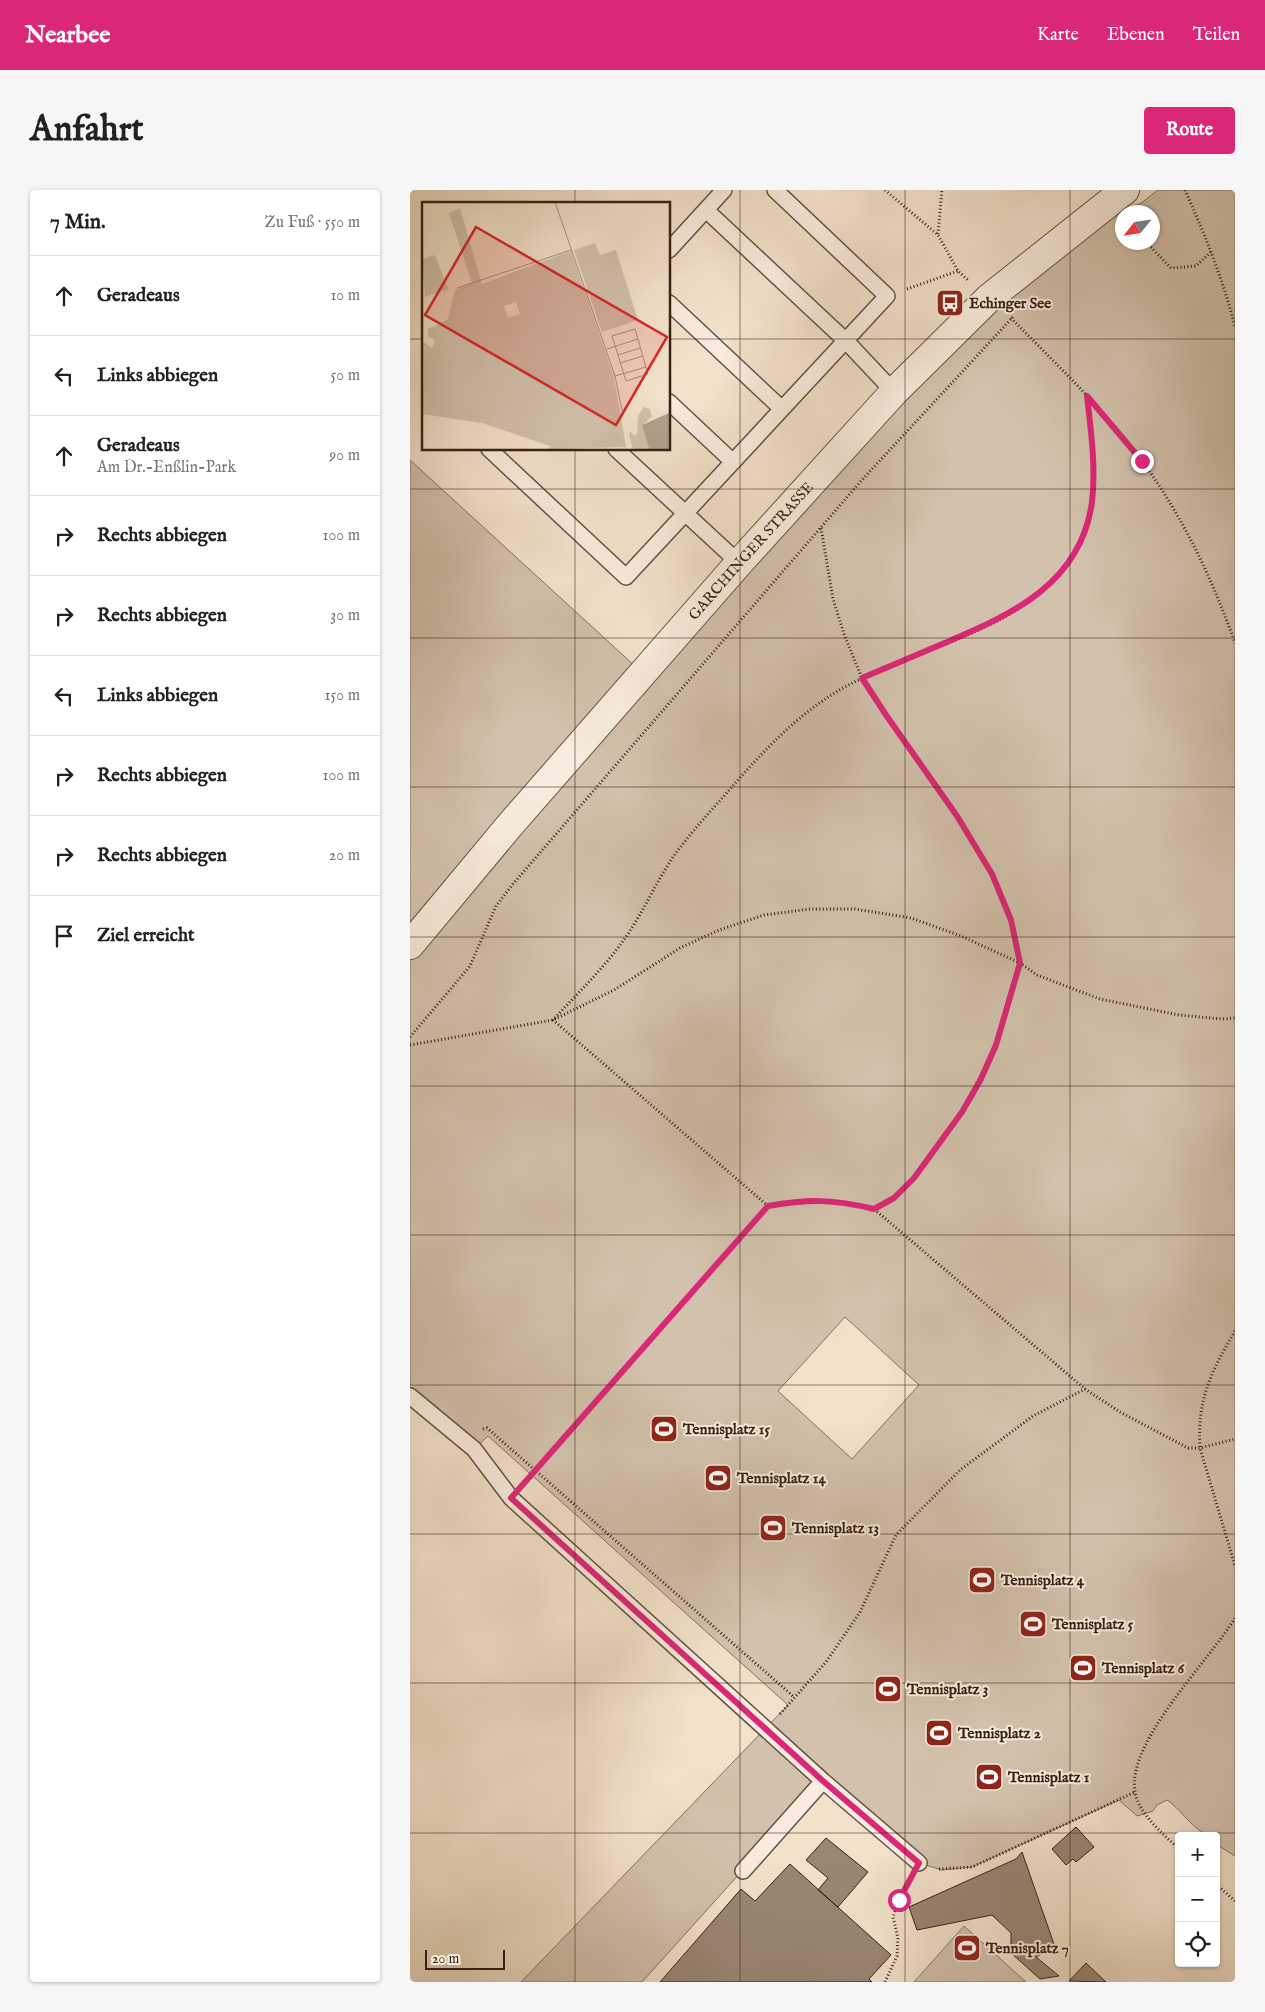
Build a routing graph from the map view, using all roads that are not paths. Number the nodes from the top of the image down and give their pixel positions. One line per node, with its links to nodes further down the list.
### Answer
1 (724, 190): 4 (lane)
2 (775, 190): 7 (lane)
3 (1125, 190): 8 (street, GARCHINGER STRASSE)
4 (706, 210): 5 (lane); 7 (lane)
5 (670, 249)
6 (670, 304): 10 (lane)
7 (846, 341): 8 (lane); 10 (lane)
8 (894, 392): 15 (street, GARCHINGER STRASSE)
9 (670, 403): 13 (lane)
10 (782, 409): 13 (lane)
11 (490, 450): 14 (lane)
12 (617, 450): 14 (lane)
13 (732, 462): 14 (lane)
14 (685, 513): 15 (lane)
15 (739, 563): 16 (street, GARCHINGER STRASSE)
16 (410, 945)
17 (410, 1396): 18 (lane)
18 (823, 1781): 19 (lane); 20 (lane)
19 (919, 1863)
20 (744, 1871)

